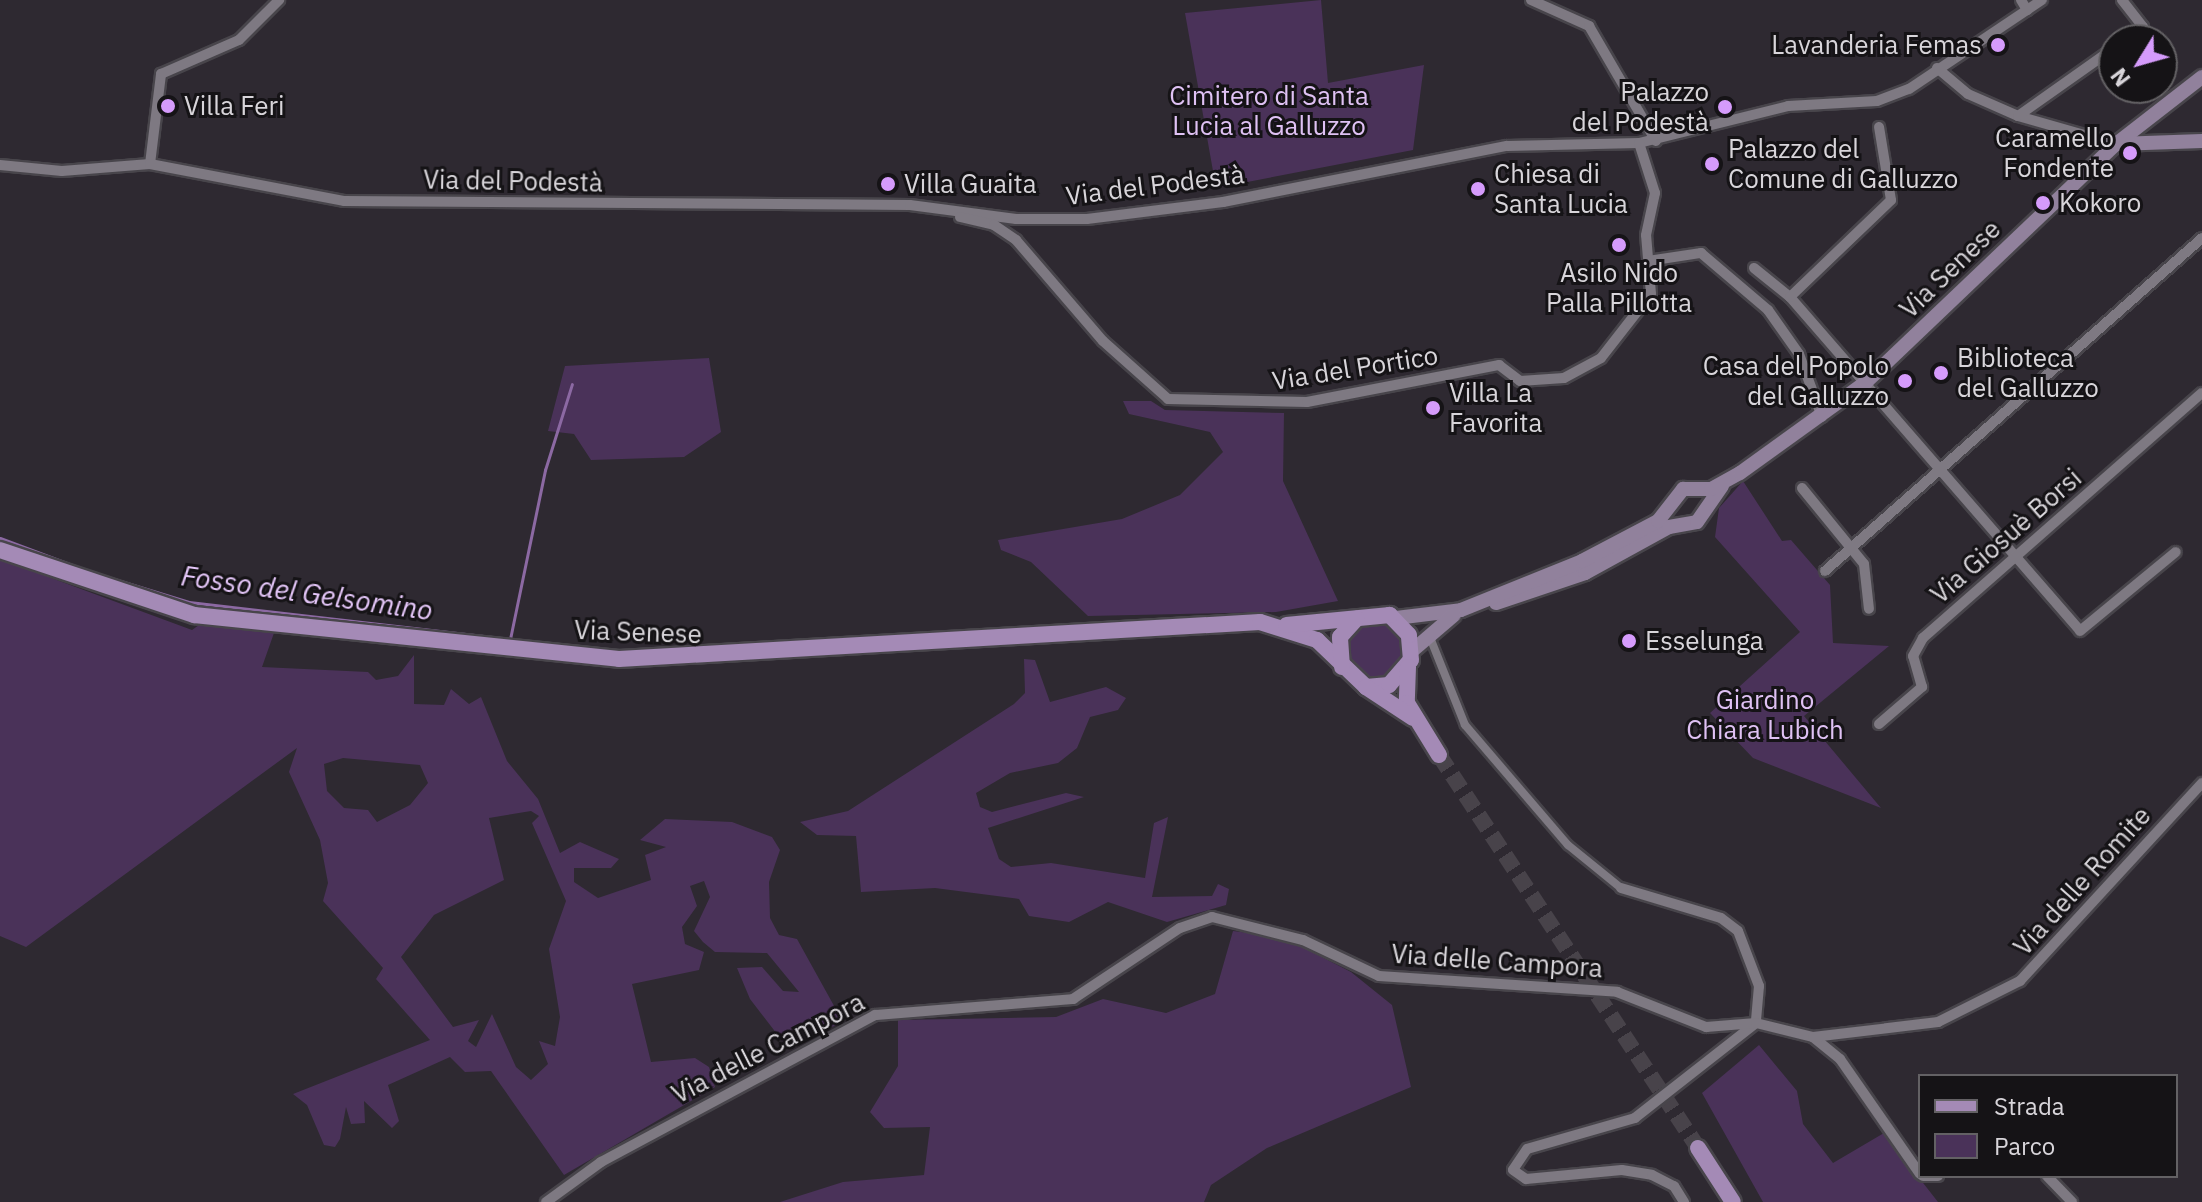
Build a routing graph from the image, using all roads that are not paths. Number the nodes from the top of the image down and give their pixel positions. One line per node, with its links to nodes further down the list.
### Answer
1 (279, 0): 17 (street)
2 (1531, 0): 13 (street)
3 (2021, 0): 6 (street)
4 (2042, 0): 6 (street, Via del Podestà)
5 (2122, 0): 7 (street)
6 (2027, 10): 9 (street, Via del Podestà)
7 (2141, 24)
8 (2098, 59): 11 (street)
9 (1937, 68): 11 (street); 13 (street, Via del Podestà)
10 (2202, 77): 16 (main road, Via Senese)
11 (2018, 116): 16 (street)
12 (1879, 127): 23 (street)
13 (1656, 141): 15 (street, Via del Podestà)
14 (2202, 141): 16 (main road)
15 (1639, 143): 19 (street, Via del Podestà); 21 (street, Via del Portico)
16 (2116, 144): 24 (main road, Via Senese)
17 (150, 164): 18 (street, Via del Podestà); 19 (street, Via del Podestà)
18 (0, 165)
19 (942, 209): 21 (street, Via del Portico)
20 (2202, 238): 27 (street)
21 (1648, 261): 26 (street)
22 (1754, 268): 23 (street)
23 (1790, 297): 24 (street)
24 (1866, 382): 26 (main road, Via Senese); 27 (street)
25 (2202, 393): 37 (street, Via Giosuè Borsi)
26 (1822, 417): 28 (main road, Via Senese)
27 (1940, 468): 34 (street); 37 (street)
28 (1722, 486): 30 (main road, Via Senese); 32 (main road, Via Senese)
29 (1802, 488): 34 (street)
30 (1699, 490): 31 (main road, Via Senese); 32 (main road)
31 (1672, 505): 33 (main road); 39 (main road, Via Senese)
32 (1707, 509): 33 (main road, Via Senese)
33 (1683, 522): 39 (main road, Via Senese)
34 (1850, 548): 38 (street); 40 (street)
35 (0, 550): 43 (main road, Via Senese)
36 (2176, 552): 37 (street)
37 (2017, 556): 48 (street, Via Giosuè Borsi)
38 (1825, 571)
39 (1465, 608): 42 (main road, Via Senese); 44 (main road, Via Senese)
40 (1869, 609)
41 (1362, 615): 42 (main road, Via Senese); 43 (main road, Via Senese); 46 (main road)
42 (1396, 618): 45 (main road)
43 (1286, 625): 46 (main road)
44 (1429, 635): 45 (main road, Via Senese); 51 (street)
45 (1410, 658): 46 (main road, Via Senese); 47 (main road)
46 (1349, 676): 47 (main road)
47 (1414, 719): 49 (main road)
48 (1879, 724)
49 (1439, 755)
50 (2202, 783): 53 (street, Via delle Romite)
51 (1621, 888): 52 (street)
52 (1756, 1023): 53 (street, Via delle Romite); 57 (street, Via delle Campora); 58 (street)
53 (1813, 1037): 55 (street)
54 (1698, 1148): 59 (main road)
55 (1918, 1169)
56 (2049, 1178): 60 (street)
57 (546, 1202)
58 (1684, 1202)
59 (1733, 1202)
60 (2072, 1202)

